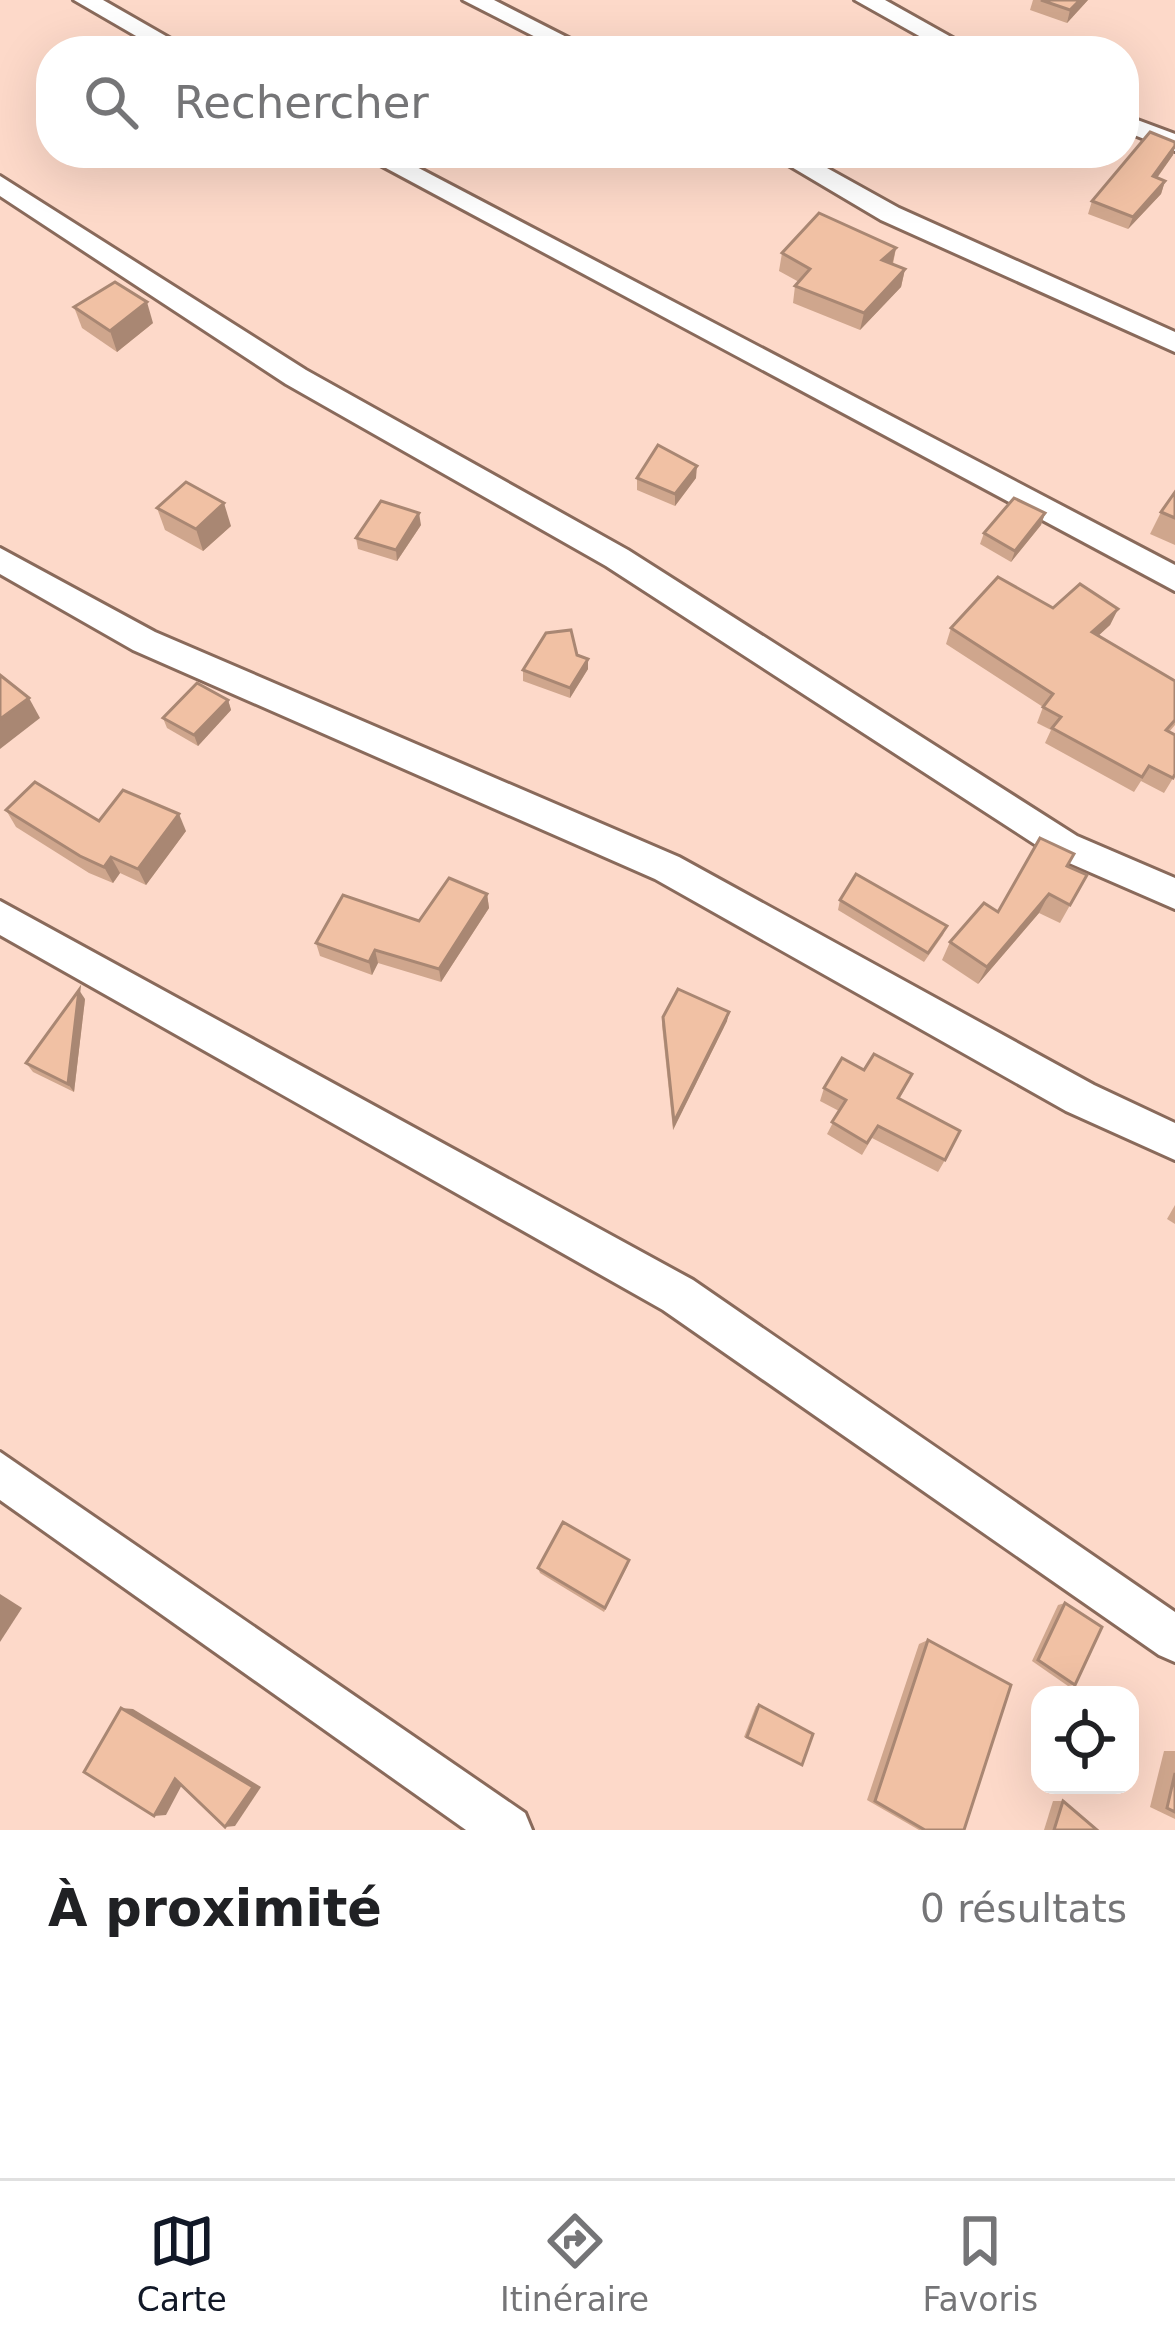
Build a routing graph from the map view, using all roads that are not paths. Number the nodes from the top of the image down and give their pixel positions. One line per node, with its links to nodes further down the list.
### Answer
1 (86, 0): 4 (street)
2 (476, 0): 5 (street)
3 (867, 0): 6 (street)
4 (152, 36)
5 (551, 36)
6 (935, 36)
7 (1139, 128): 8 (street)
8 (1175, 143)
9 (399, 168): 14 (street)
10 (808, 168): 12 (street)
11 (0, 184): 15 (street)
12 (1175, 343)
13 (0, 560): 17 (street)
14 (1175, 579)
15 (1175, 894)
16 (0, 917): 19 (street)
17 (1175, 1142)
18 (0, 1474): 20 (street)
19 (1175, 1640)
20 (508, 1830)

